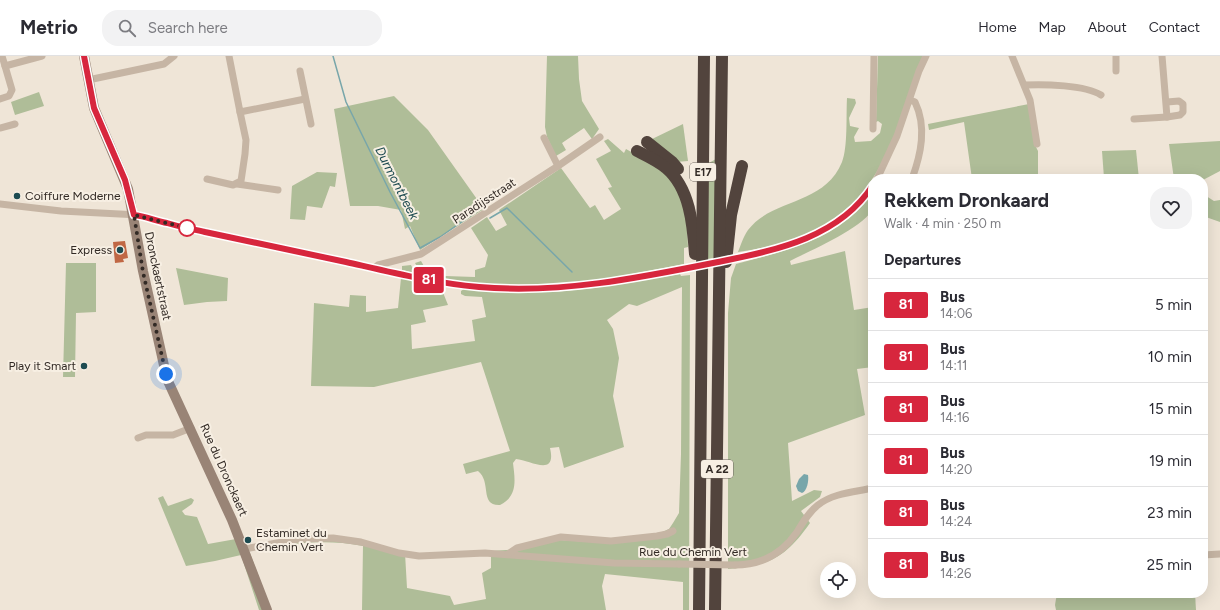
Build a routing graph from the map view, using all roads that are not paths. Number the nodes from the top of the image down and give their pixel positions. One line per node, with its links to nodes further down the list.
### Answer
1 (2, 56): 13 (street)
2 (42, 56): 13 (street)
3 (84, 56): 16 (main road, Dronckaertstraat)
4 (174, 56): 16 (street)
5 (229, 56): 23 (street)
6 (704, 56): 48 (highway, E17)
7 (722, 56): 47 (highway, E17)
8 (874, 56): 29 (street)
9 (926, 56): 21 (street)
10 (1012, 56): 17 (street)
11 (1116, 56): 15 (street)
12 (1162, 56): 22 (street)
13 (5, 66): 19 (street)
14 (300, 71): 20 (street)
15 (1116, 71)
16 (88, 80): 44 (main road, Dronckaertstraat)
17 (1025, 86): 18 (street); 33 (street)
18 (1101, 95)
19 (0, 99)
20 (305, 99): 23 (street); 27 (street)
21 (910, 100): 37 (street); 38 (street)
22 (1167, 102): 24 (street); 24 (street)
23 (240, 112): 40 (street)
24 (1167, 117): 25 (street)
25 (1134, 119)
26 (14, 124): 28 (street)
27 (311, 124)
28 (0, 128)
29 (873, 129)
30 (600, 137): 35 (street, Paradijsstraat)
31 (544, 138): 35 (street)
32 (647, 142): 46 (highway)
33 (1037, 144)
34 (637, 151): 46 (highway)
35 (558, 166): 45 (street, Paradijsstraat)
36 (742, 166): 50 (highway)
37 (880, 174)
38 (913, 174)
39 (207, 179): 40 (street)
40 (237, 184): 41 (street)
41 (278, 190)
42 (868, 192): 45 (street, bridge)
43 (0, 204): 44 (street)
44 (134, 215): 45 (street); 51 (main road, Dronckaertstraat)
45 (374, 268)
46 (696, 270): 49 (highway)
47 (718, 282): 50 (highway, A 22)
48 (702, 288): 49 (highway, A 22)
49 (701, 324): 61 (highway, A 22)
50 (718, 343): 62 (highway, A 22)
51 (171, 388): 52 (main road, Rue du Dronckaert)
52 (191, 428): 53 (street); 56 (main road, Rue du Dronckaert)
53 (138, 438)
54 (868, 489): 57 (street, Rue du Chemin Vert, bridge)
55 (673, 531): 57 (street, Rue du Chemin Vert)
56 (244, 549): 57 (street, Rue du Chemin Vert); 60 (main road, Rue du Dronckaert)
57 (508, 554)
58 (1220, 554): 59 (street)
59 (1208, 555)
60 (267, 610)
61 (699, 610)
62 (716, 610)

